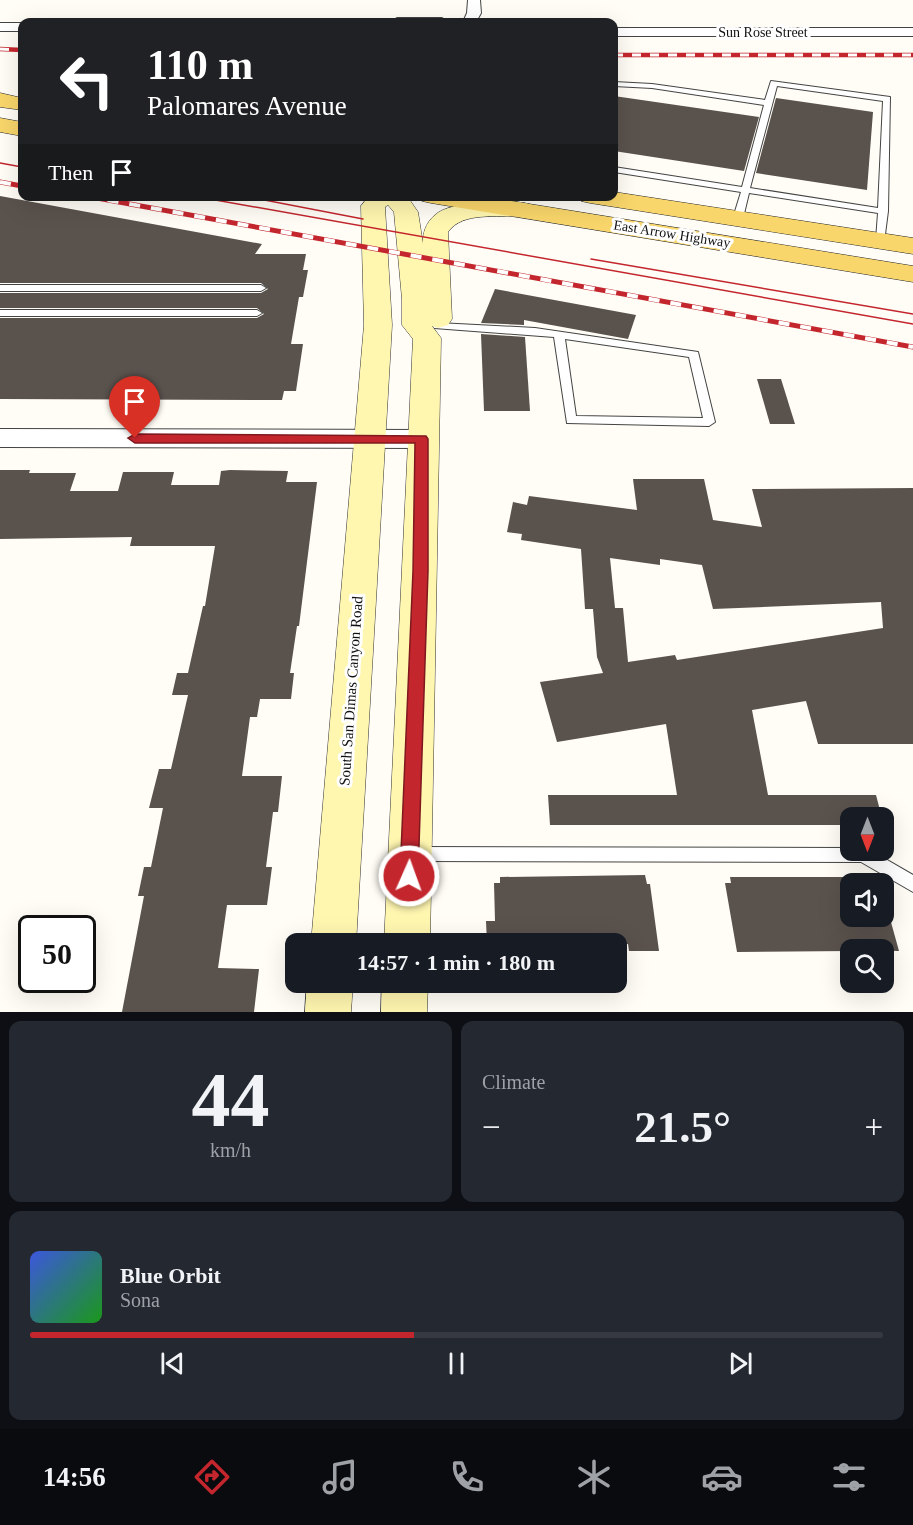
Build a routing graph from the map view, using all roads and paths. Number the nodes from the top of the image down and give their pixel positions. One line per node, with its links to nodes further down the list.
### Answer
1 (474, 0): 2 (street)
2 (472, 18)
3 (0, 26): 4 (street)
4 (18, 27)
5 (618, 32): 6 (street, Sun Rose Street)
6 (913, 32)
7 (618, 84): 10 (lane)
8 (0, 100): 9 (main road)
9 (18, 103)
10 (769, 103): 14 (lane); 20 (lane)
11 (0, 125): 12 (main road)
12 (18, 128)
13 (618, 171): 14 (lane)
14 (745, 190): 20 (lane); 21 (lane)
15 (618, 200): 21 (main road, East Arrow Highway)
16 (378, 201): 32 (main road, South San Dimas Canyon Road)
17 (398, 201): 29 (main road)
18 (465, 201): 19 (main road, East Arrow Highway)
19 (520, 209): 24 (main road, East Arrow Highway); 29 (main road)
20 (883, 211): 22 (lane)
21 (738, 219): 22 (main road, East Arrow Highway)
22 (880, 240): 23 (main road, East Arrow Highway)
23 (913, 246)
24 (913, 274)
25 (0, 288): 26 (lane)
26 (261, 288)
27 (0, 313): 28 (lane)
28 (257, 313)
29 (432, 332): 30 (lane); 33 (main road)
30 (559, 334): 30 (lane)
31 (0, 438): 32 (street)
32 (369, 439): 33 (street); 36 (main road, South San Dimas Canyon Road)
33 (422, 439): 34 (main road)
34 (410, 854): 35 (lane); 37 (main road)
35 (913, 884)
36 (334, 933)
37 (407, 933)
38 (329, 993): 40 (main road)
39 (405, 993): 41 (main road)
40 (328, 1012)
41 (404, 1012)

